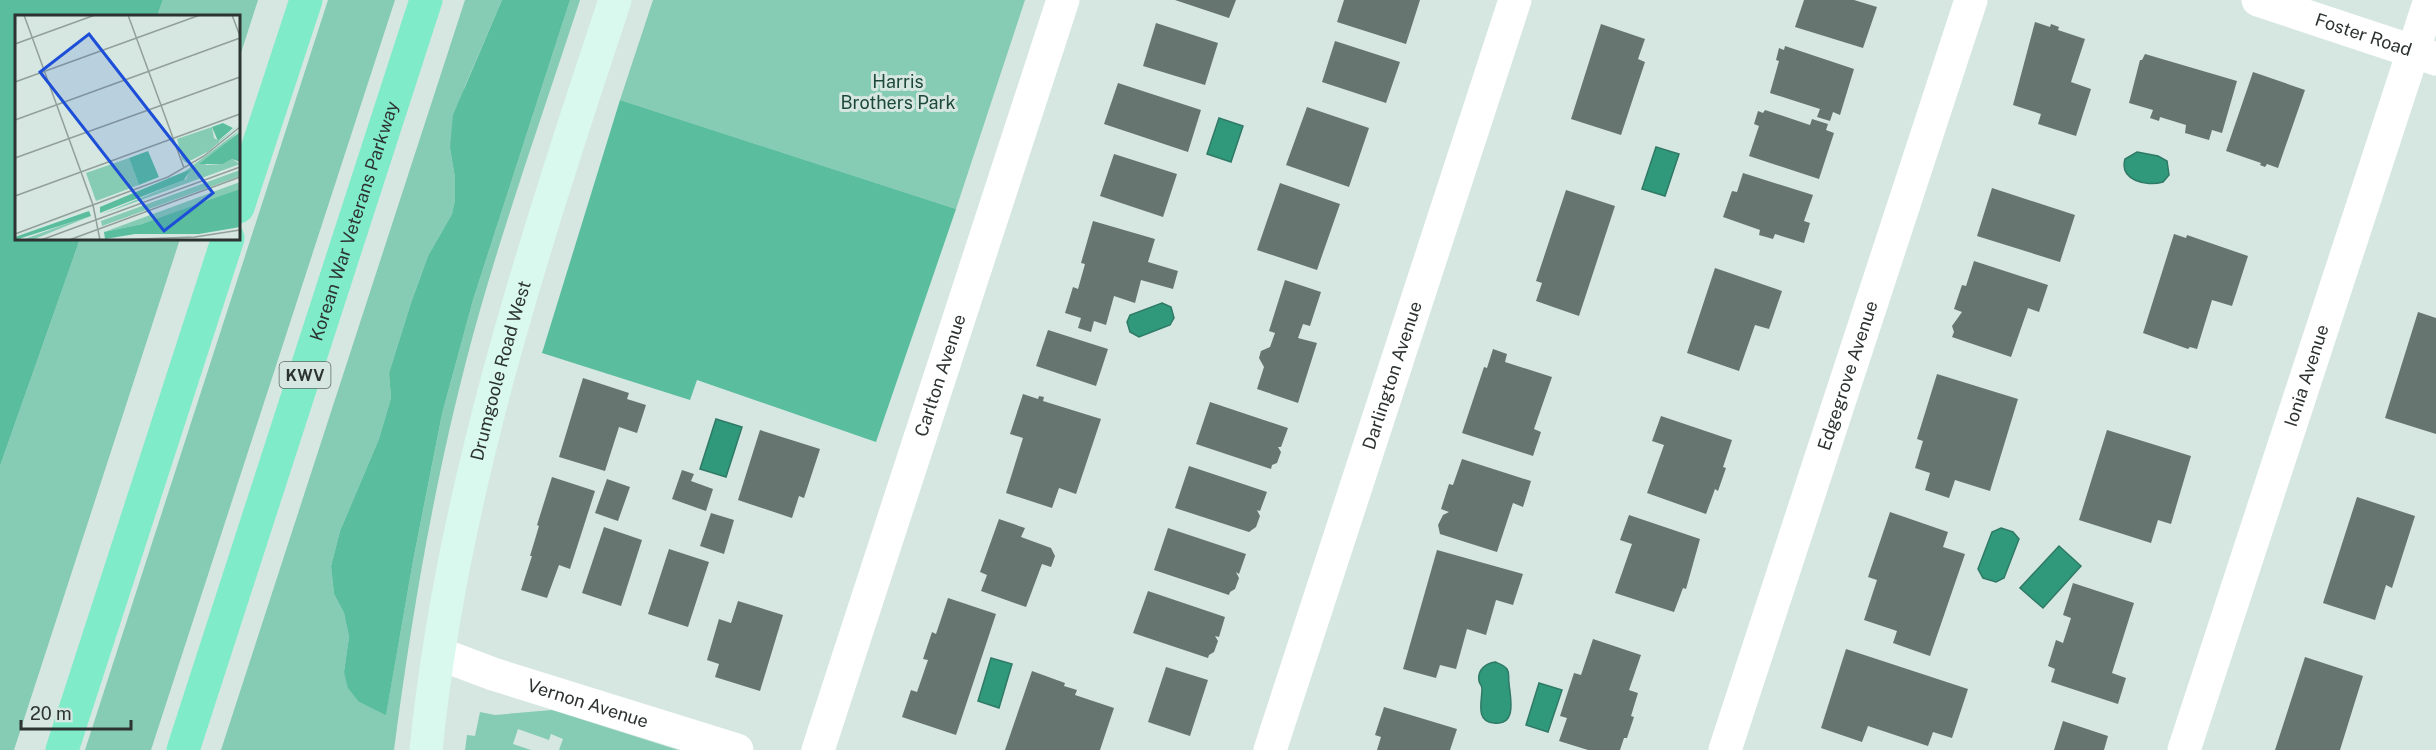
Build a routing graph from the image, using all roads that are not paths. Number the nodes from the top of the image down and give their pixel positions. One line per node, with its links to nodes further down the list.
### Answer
1 (306, 0): 10 (highway)
2 (426, 0): 14 (highway, Korean War Veterans Parkway / KWV)
3 (615, 0): 12 (main road, Drumgoole Road West)
4 (1063, 0): 17 (street, Carlton Avenue)
5 (1515, 0): 18 (street, Darlington Avenue)
6 (1971, 0): 19 (street, Edgegrove Avenue)
7 (2258, 0): 9 (street, Foster Road)
8 (2430, 0): 9 (street, Ionia Avenue)
9 (2425, 56): 20 (street, Ionia Avenue)
10 (240, 201)
11 (227, 240): 13 (highway)
12 (440, 654): 15 (main road, Drumgoole Road West); 16 (street, Vernon Avenue)
13 (63, 750)
14 (183, 750)
15 (426, 750)
16 (736, 750)
17 (818, 750)
18 (1270, 750)
19 (1725, 750)
20 (2184, 750)

